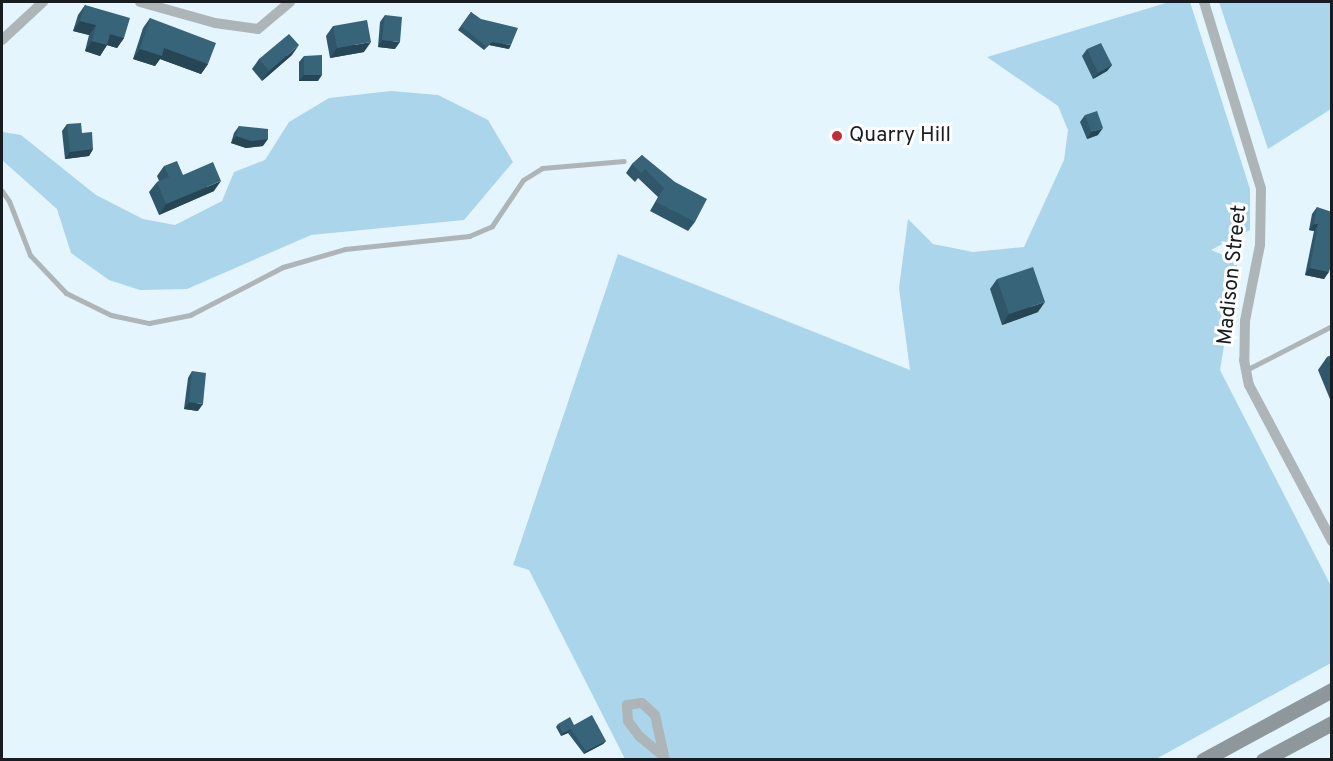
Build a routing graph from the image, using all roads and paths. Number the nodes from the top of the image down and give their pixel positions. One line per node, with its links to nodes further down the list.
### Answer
1 (44, 2): 5 (street)
2 (140, 2): 3 (street)
3 (290, 2)
4 (1204, 2): 9 (street, Madison Street)
5 (2, 40)
6 (624, 161): 7 (lane)
7 (2, 191)
8 (1332, 326): 9 (lane)
9 (1246, 370): 10 (street, Madison Street)
10 (1332, 541)
11 (1332, 690): 14 (main road)
12 (1332, 723): 15 (main road)
13 (664, 758): 13 (street)
14 (1203, 759)
15 (1263, 759)

